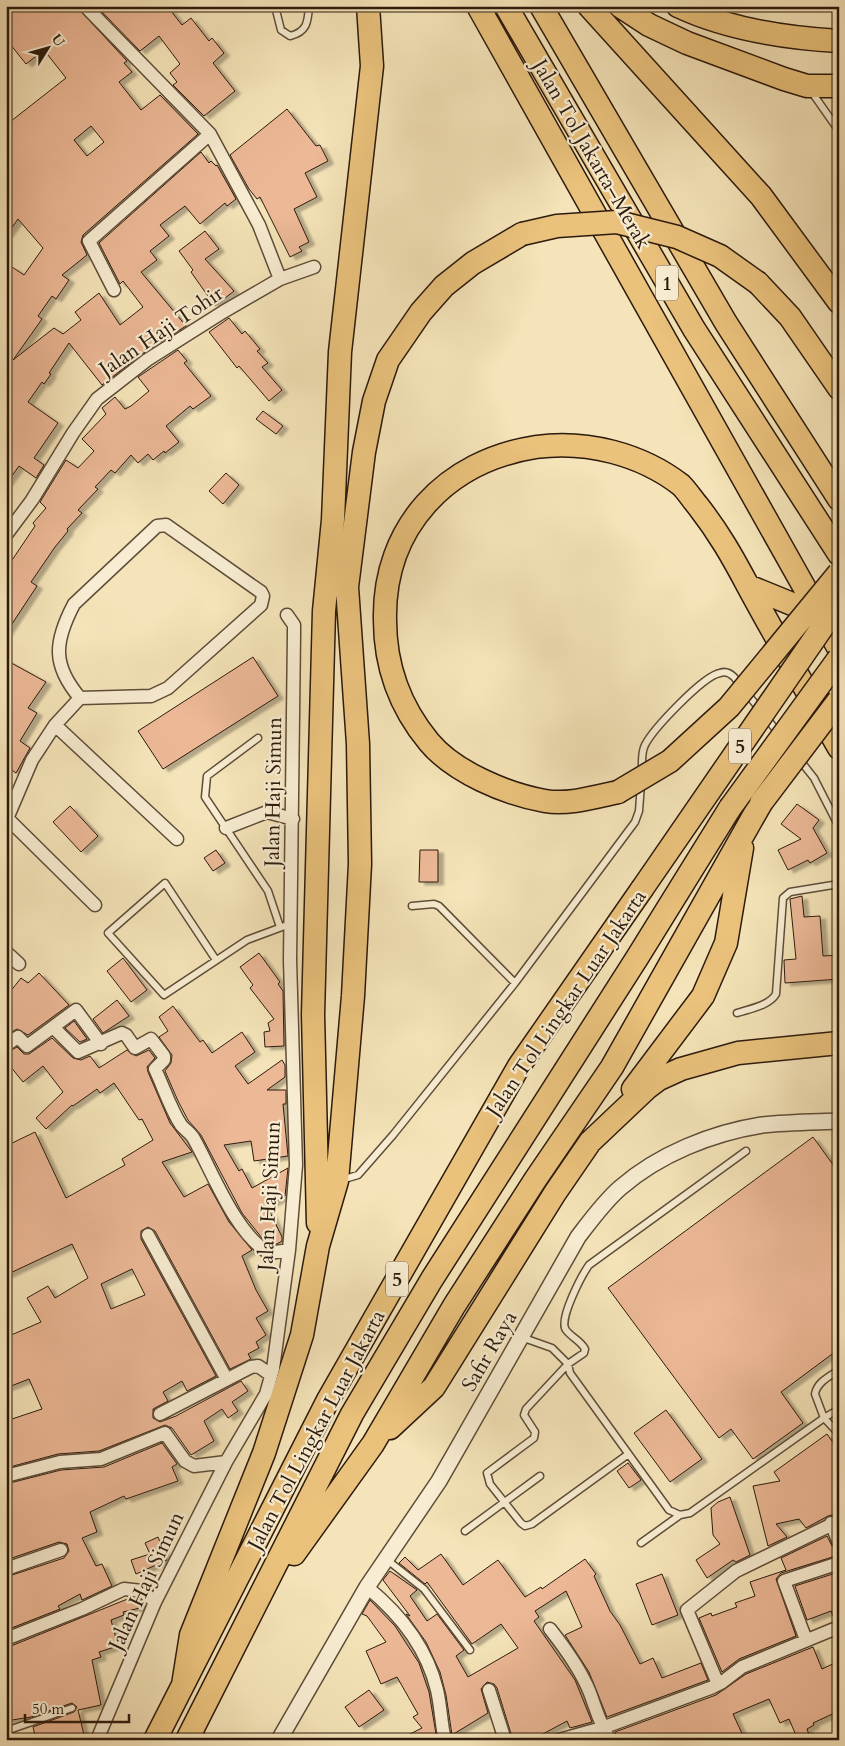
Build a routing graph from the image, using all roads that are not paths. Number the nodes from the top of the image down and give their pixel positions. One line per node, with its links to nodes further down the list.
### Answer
1 (85, 6): 15 (street)
2 (274, 6): 3 (lane)
3 (310, 6)
4 (368, 6): 61 (highway)
5 (478, 6): 28 (highway)
6 (506, 6): 23 (highway, Jalan Tol Jakarta–Merak / 1)
7 (541, 6): 21 (highway, Jalan Tol Jakarta–Merak / 1)
8 (588, 6): 19 (highway)
9 (620, 6): 12 (highway)
10 (678, 6): 11 (highway)
11 (839, 41)
12 (807, 86): 13 (highway); 14 (lane)
13 (839, 86)
14 (839, 131)
15 (210, 134): 17 (street); 18 (street)
16 (314, 268): 17 (street, Jalan Haji Tohir)
17 (280, 279): 22 (street, Jalan Haji Tohir)
18 (114, 290)
19 (839, 302)
20 (839, 388): 59 (highway, bridge)
21 (839, 499)
22 (6, 535)
23 (839, 554)
24 (839, 573): 25 (highway, bridge)
25 (748, 586): 28 (highway); 35 (highway)
26 (839, 604): 96 (highway, Jalan Tol Lingkar Luar Jakarta / 5, bridge)
27 (287, 614): 37 (street, Jalan Haji Simun)
28 (819, 615): 29 (highway)
29 (839, 649)
30 (839, 658): 89 (highway, Jalan Tol Lingkar Luar Jakarta / 5, bridge)
31 (80, 698): 31 (street); 33 (street)
32 (839, 700): 40 (highway, bridge)
33 (55, 725): 36 (street); 41 (street)
34 (258, 738): 39 (lane)
35 (839, 748)
36 (7, 814): 44 (street)
37 (292, 819): 39 (street); 46 (street, Jalan Haji Simun)
38 (839, 827): 50 (lane)
39 (226, 828): 46 (lane)
40 (745, 832): 57 (highway); 72 (highway)
41 (177, 839)
42 (838, 884): 43 (lane); 51 (lane)
43 (839, 896)
44 (95, 905)
45 (412, 906): 50 (lane)
46 (286, 926): 48 (lane); 62 (street, Jalan Haji Simun)
47 (6, 952): 49 (street)
48 (216, 960): 48 (lane)
49 (19, 964)
50 (515, 983): 59 (lane)
51 (737, 1012)
52 (53, 1026): 54 (street); 55 (street); 55 (street)
53 (839, 1043): 57 (highway)
54 (6, 1044)
55 (100, 1044): 62 (street)
56 (839, 1121): 63 (street, Safir Raya)
57 (605, 1126): 72 (highway)
58 (746, 1151): 64 (lane)
59 (337, 1181): 61 (highway)
60 (148, 1235): 67 (street)
61 (318, 1246): 96 (highway)
62 (289, 1250): 66 (street, Jalan Haji Simun)
63 (522, 1337): 64 (lane); 84 (street, Safir Raya)
64 (568, 1364): 73 (lane); 77 (lane)
65 (839, 1370): 70 (lane)
66 (271, 1376): 67 (street); 74 (street, Jalan Haji Simun)
67 (226, 1378): 69 (street)
68 (839, 1409): 70 (lane)
69 (160, 1414)
70 (824, 1418): 71 (lane); 78 (lane)
71 (839, 1434)
72 (373, 1444): 89 (highway)
73 (627, 1455): 77 (lane); 78 (lane)
74 (226, 1462): 75 (street); 88 (street, Jalan Haji Simun)
75 (6, 1476)
76 (540, 1476): 77 (lane)
77 (503, 1502): 80 (lane)
78 (680, 1515): 81 (lane)
79 (835, 1522): 82 (street); 95 (street)
80 (465, 1531)
81 (641, 1542)
82 (839, 1543)
83 (61, 1550): 86 (street)
84 (386, 1559): 87 (street, Safir Raya); 94 (lane)
85 (839, 1563): 93 (street)
86 (6, 1569)
87 (367, 1587): 104 (street, Safir Raya); 105 (street)
88 (155, 1602): 92 (street); 101 (street, Jalan Haji Simun)
89 (254, 1610): 103 (highway, Jalan Tol Lingkar Luar Jakarta / 5)
90 (839, 1627): 93 (street)
91 (550, 1628): 99 (street)
92 (6, 1639)
93 (806, 1640): 95 (street)
94 (470, 1650)
95 (718, 1684): 99 (street)
96 (183, 1685): 102 (highway, Jalan Tol Lingkar Luar Jakarta / 5)
97 (489, 1690): 106 (street)
98 (72, 1708): 100 (lane)
99 (602, 1728): 107 (street); 108 (street)
100 (6, 1731)
101 (97, 1740)
102 (155, 1740)
103 (187, 1740)
104 (279, 1740)
105 (445, 1740)
106 (505, 1740)
107 (559, 1740)
108 (610, 1740)

